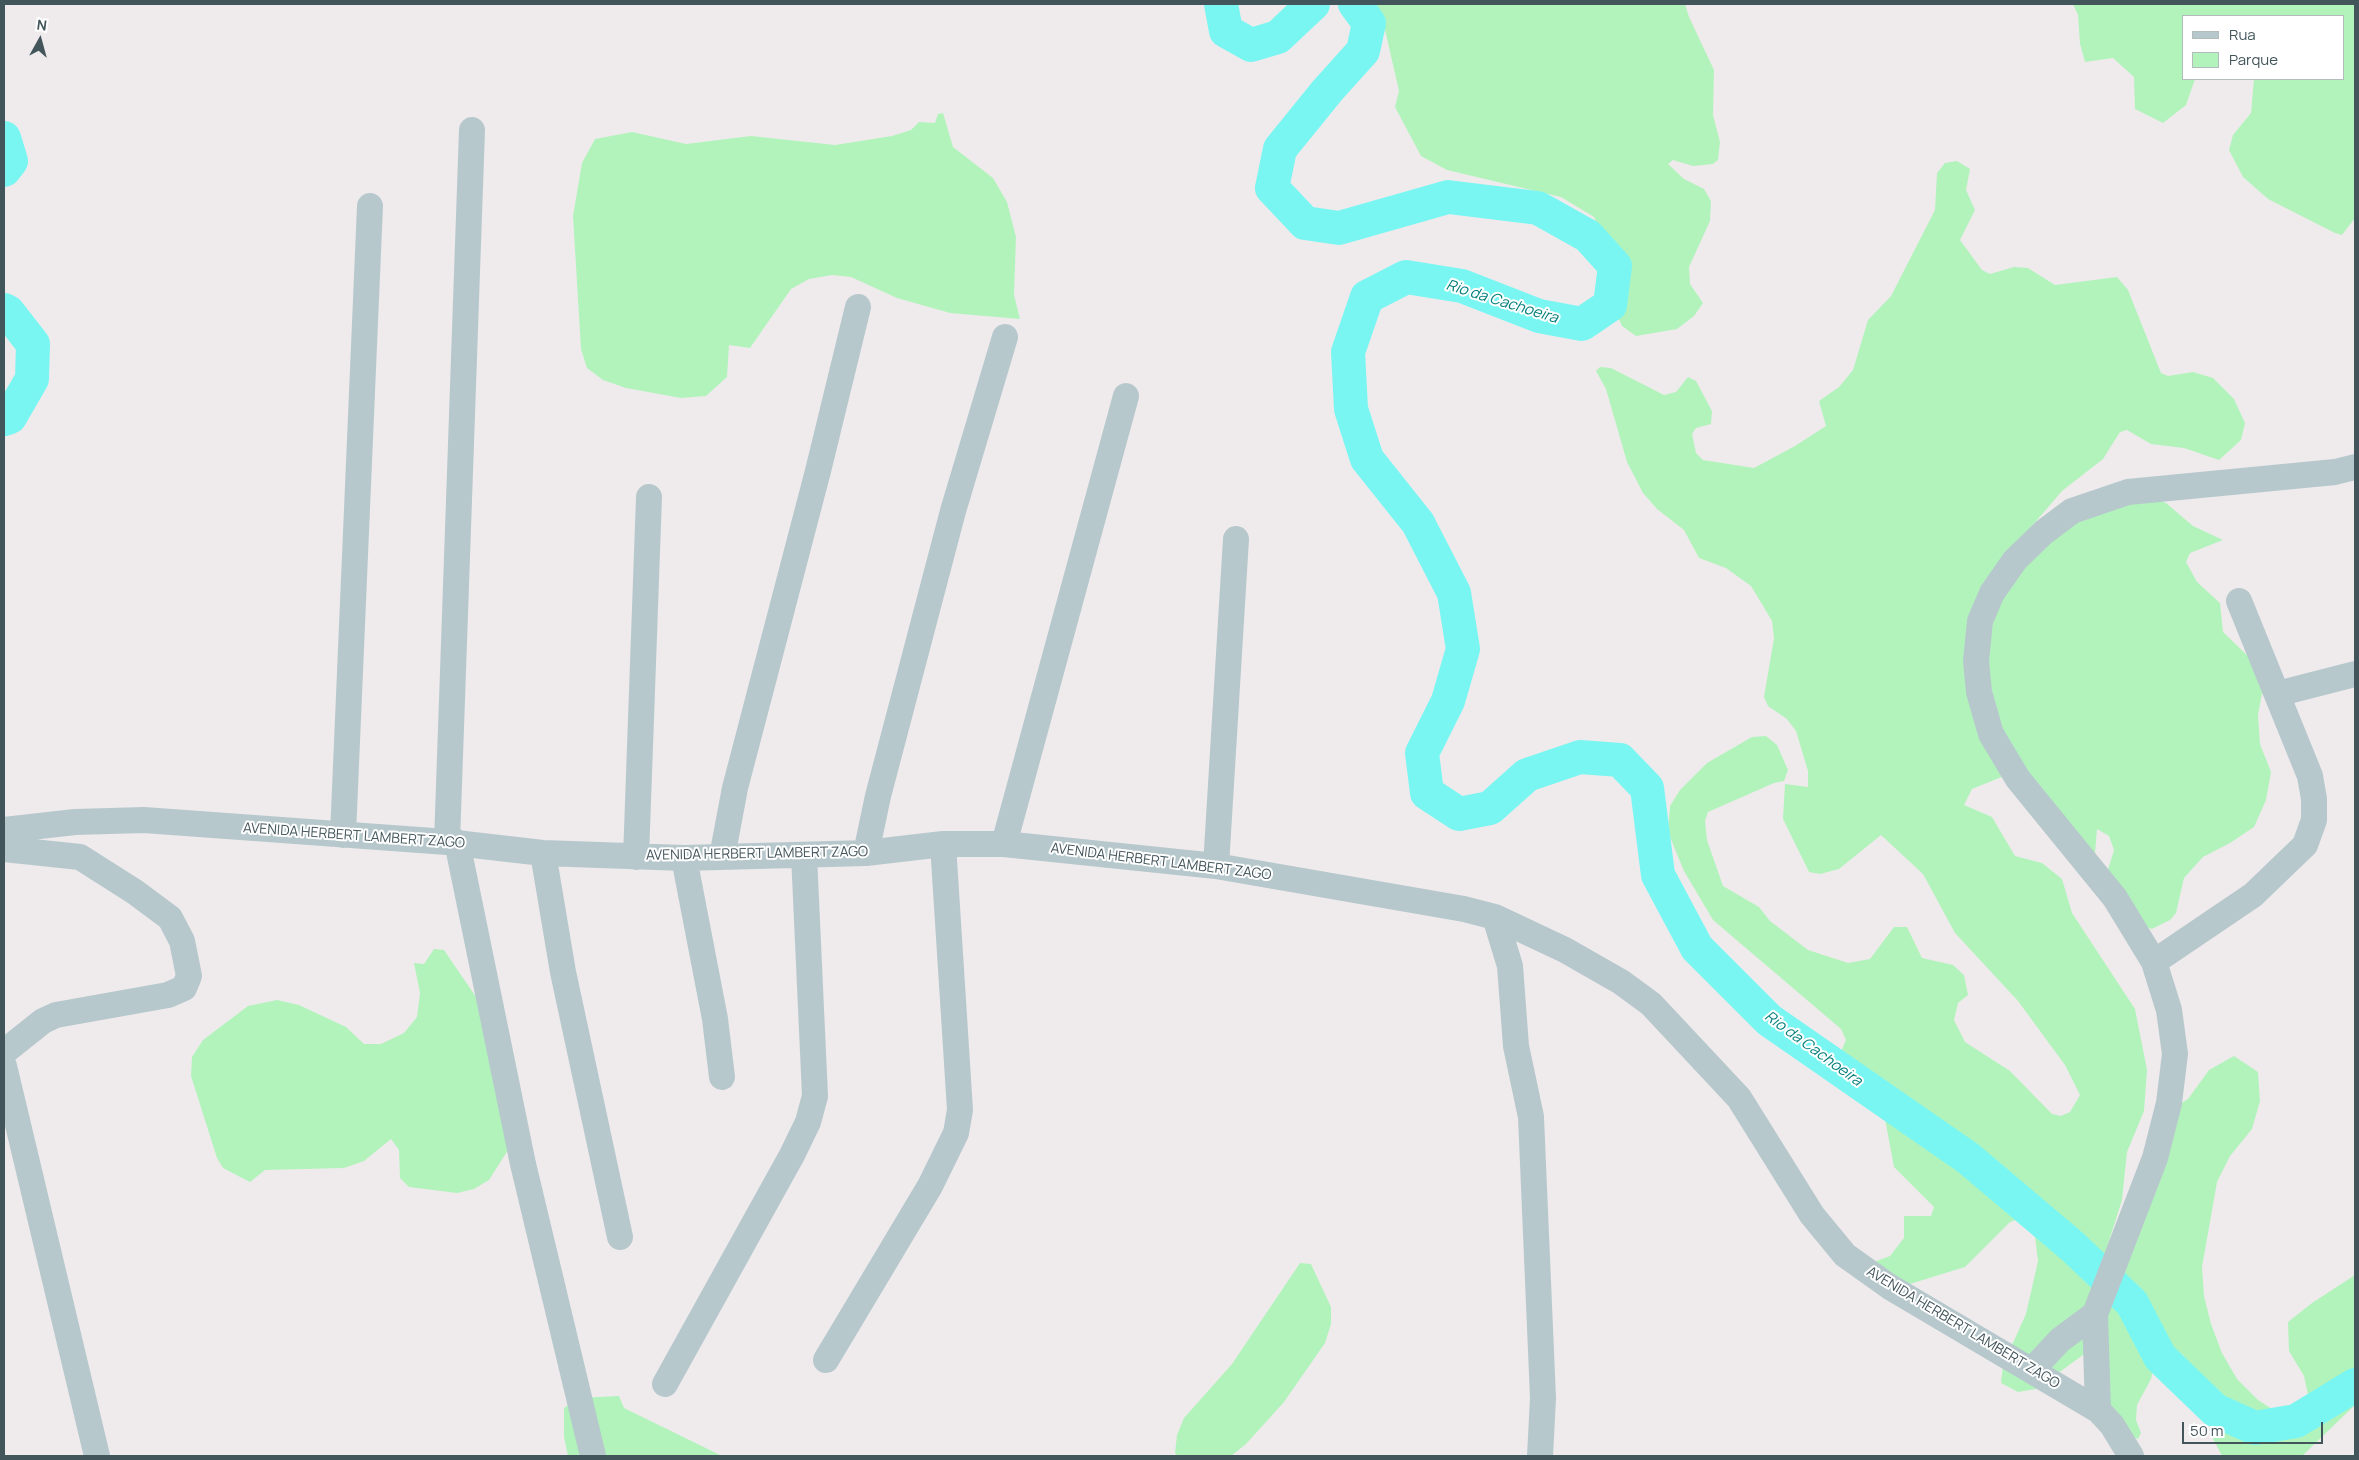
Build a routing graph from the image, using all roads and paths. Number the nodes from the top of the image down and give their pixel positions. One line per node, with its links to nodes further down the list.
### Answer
1 (472, 130): 14 (street)
2 (370, 206): 13 (street)
3 (858, 307): 22 (street)
4 (1004, 337): 19 (street)
5 (1126, 396): 16 (street)
6 (2355, 467): 26 (street)
7 (649, 497): 21 (street)
8 (1236, 539): 24 (street)
9 (2239, 601): 11 (street)
10 (2355, 674): 11 (street)
11 (2277, 694): 26 (street)
12 (4, 830): 13 (street, AVENIDA HERBERT LAMBERT ZAGO)
13 (343, 835): 14 (street, AVENIDA HERBERT LAMBERT ZAGO)
14 (452, 842): 18 (street, AVENIDA HERBERT LAMBERT ZAGO); 37 (street)
15 (943, 844): 16 (street, AVENIDA HERBERT LAMBERT ZAGO); 19 (street, AVENIDA HERBERT LAMBERT ZAGO); 32 (street)
16 (1004, 844): 24 (street, AVENIDA HERBERT LAMBERT ZAGO)
17 (4, 849): 27 (street)
18 (543, 853): 21 (street, AVENIDA HERBERT LAMBERT ZAGO); 30 (street)
19 (866, 853): 20 (street, AVENIDA HERBERT LAMBERT ZAGO)
20 (804, 855): 22 (street, AVENIDA HERBERT LAMBERT ZAGO); 34 (street)
21 (636, 857): 23 (street, AVENIDA HERBERT LAMBERT ZAGO)
22 (722, 857): 23 (street, AVENIDA HERBERT LAMBERT ZAGO)
23 (684, 858): 29 (street)
24 (1216, 866): 25 (street, AVENIDA HERBERT LAMBERT ZAGO)
25 (1495, 917): 33 (street, AVENIDA HERBERT LAMBERT ZAGO); 38 (street)
26 (2154, 962): 31 (street)
27 (4, 1052)
28 (4, 1066): 36 (street)
29 (722, 1077)
30 (620, 1237)
31 (2099, 1306): 33 (street); 35 (street)
32 (826, 1360)
33 (2032, 1370): 35 (street, AVENIDA HERBERT LAMBERT ZAGO)
34 (666, 1384)
35 (2098, 1410): 39 (street, AVENIDA HERBERT LAMBERT ZAGO)
36 (97, 1456)
37 (593, 1456)
38 (1540, 1456)
39 (2131, 1456)

